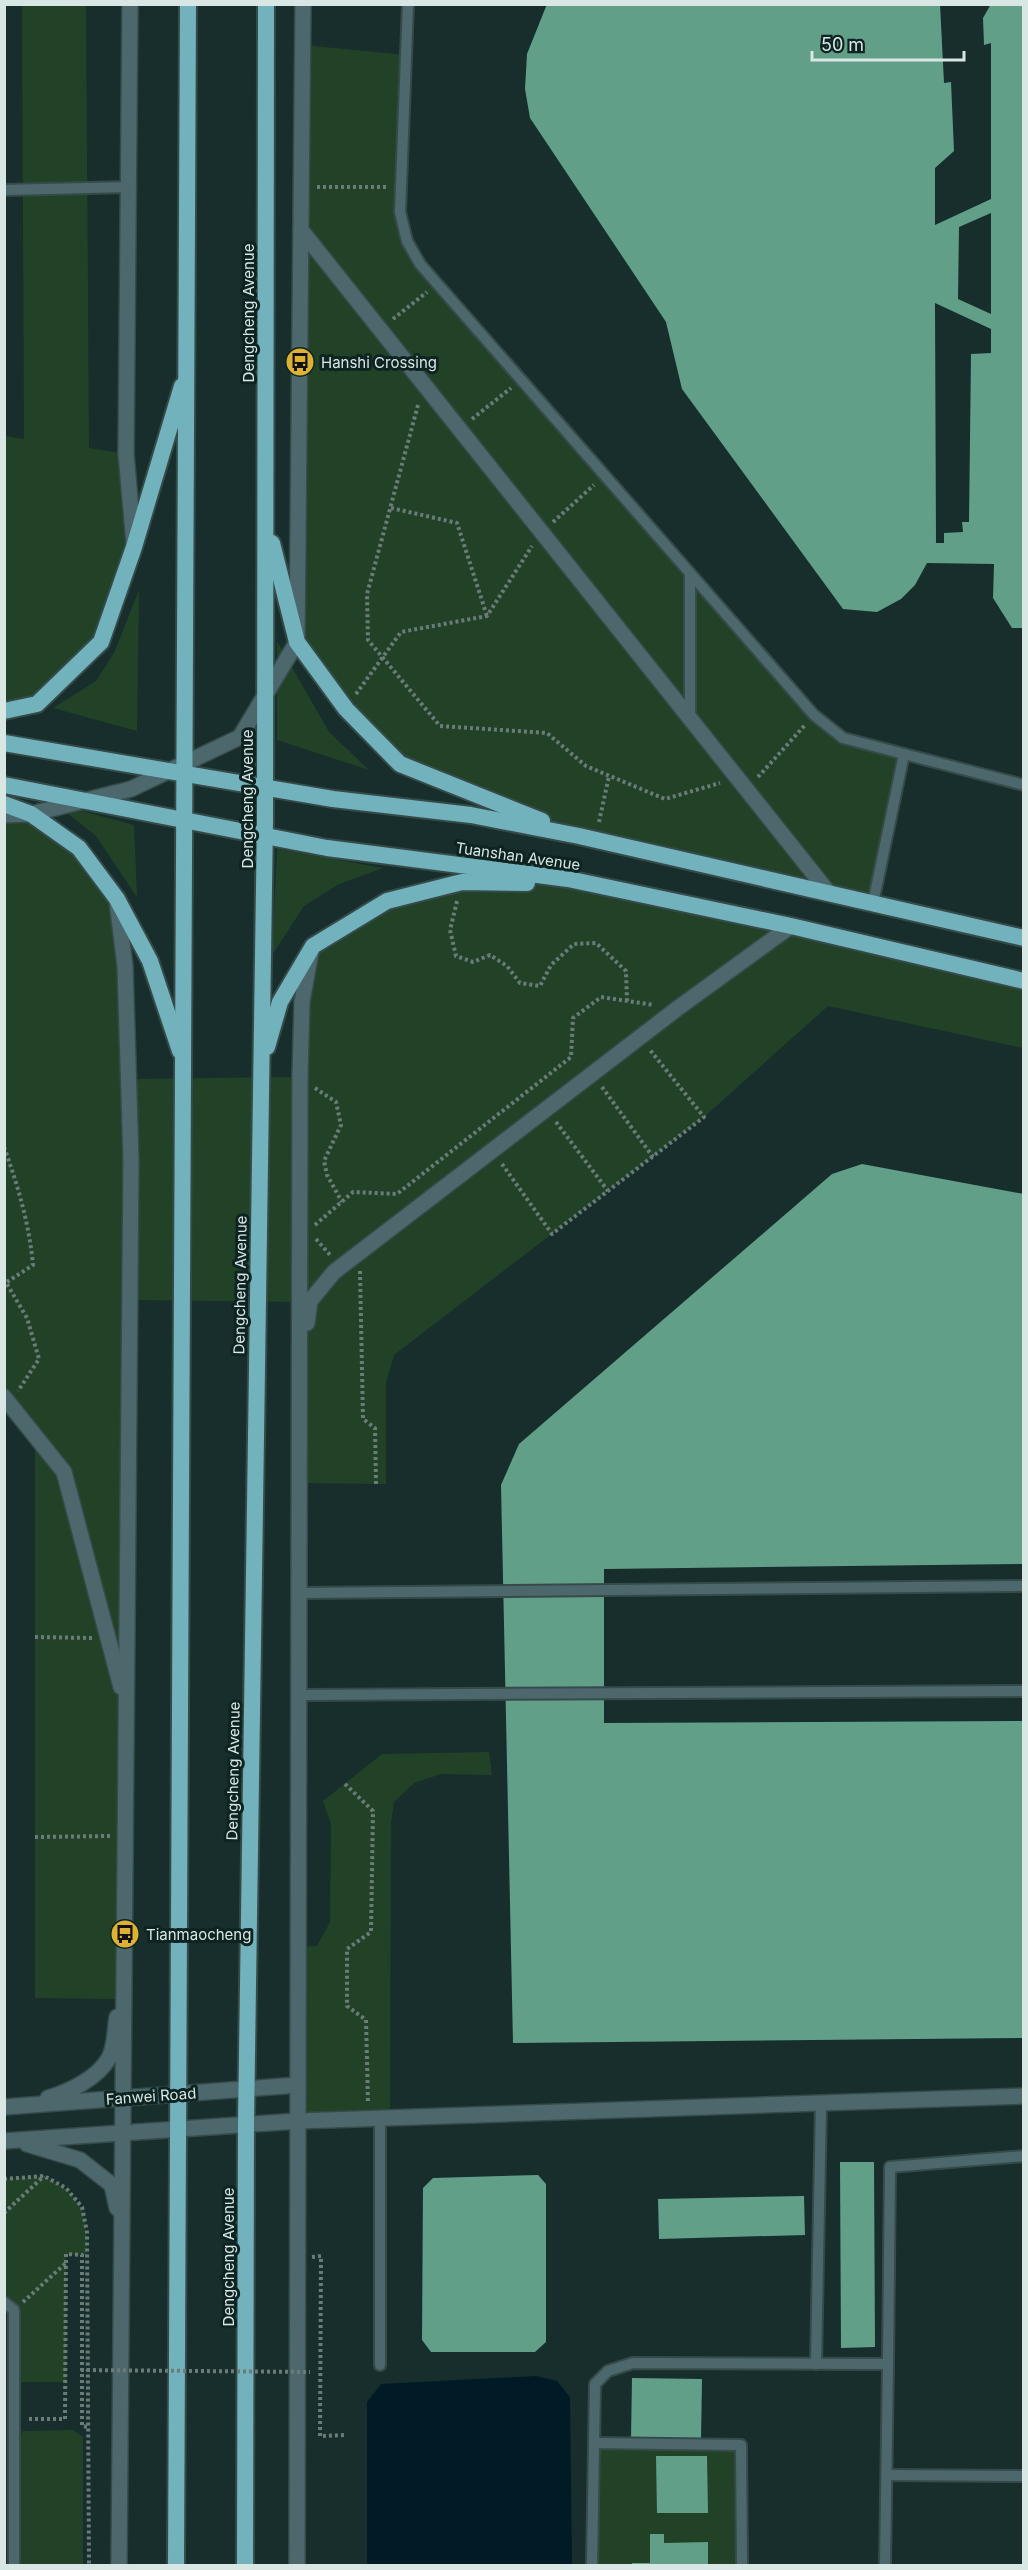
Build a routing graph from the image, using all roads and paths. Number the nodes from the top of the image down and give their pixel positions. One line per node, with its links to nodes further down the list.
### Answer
1 (130, 4): 6 (street)
2 (188, 4): 13 (highway)
3 (266, 4): 19 (highway, Dengcheng Avenue)
4 (303, 4): 7 (street)
5 (408, 4): 8 (lane)
6 (128, 187): 9 (lane); 21 (street)
7 (301, 187): 8 (path); 10 (street)
8 (400, 188): 11 (lane)
9 (4, 190)
10 (301, 230): 12 (street); 24 (street)
11 (437, 284): 12 (path); 14 (lane)
12 (380, 329): 15 (street)
13 (188, 368): 21 (highway); 32 (highway)
14 (521, 380): 16 (path); 17 (lane)
15 (424, 384): 16 (street); 18 (path)
16 (459, 429): 20 (street)
17 (605, 476): 20 (path); 22 (lane)
18 (390, 508): 23 (path); 25 (path)
19 (265, 516): 24 (highway); 37 (highway, Dengcheng Avenue)
20 (541, 532): 23 (path); 29 (street)
21 (134, 547): 27 (highway)
22 (690, 574): 28 (lane); 29 (lane)
23 (487, 616): 25 (path)
24 (297, 642): 26 (highway); 39 (street)
25 (381, 656): 26 (path); 33 (path)
26 (346, 710): 43 (highway)
27 (4, 711)
28 (814, 716): 31 (lane); 34 (path)
29 (690, 719): 34 (street)
30 (4, 743): 32 (highway, Tuanshan Avenue)
31 (904, 754): 36 (lane); 48 (lane)
32 (186, 775): 37 (highway, Tuanshan Avenue); 41 (highway)
33 (609, 776): 34 (path); 43 (path)
34 (742, 784): 46 (street)
35 (4, 785): 41 (highway, Tuanshan Avenue)
36 (1023, 785)
37 (265, 789): 42 (highway, Dengcheng Avenue); 43 (highway, Tuanshan Avenue)
38 (4, 804): 39 (highway)
39 (31, 814): 40 (street); 47 (highway)
40 (4, 815)
41 (186, 821): 42 (highway, Tuanshan Avenue); 56 (highway)
42 (265, 836): 45 (highway, Tuanshan Avenue); 57 (highway, Dengcheng Avenue)
43 (587, 838): 46 (highway, Tuanshan Avenue)
44 (462, 882): 45 (highway); 51 (highway); 53 (path)
45 (582, 883): 49 (highway, Tuanshan Avenue)
46 (829, 893): 48 (highway, Tuanshan Avenue)
47 (117, 898): 56 (highway); 78 (street)
48 (873, 903): 50 (highway, Tuanshan Avenue)
49 (791, 926): 52 (highway, Tuanshan Avenue); 54 (street)
50 (1023, 938)
51 (313, 946): 57 (highway); 59 (street)
52 (1023, 981)
53 (627, 1001): 54 (path); 65 (path)
54 (678, 1008): 55 (street)
55 (640, 1038): 58 (street); 63 (path)
56 (184, 1063): 85 (highway)
57 (261, 1068): 84 (highway, Dengcheng Avenue)
58 (593, 1074): 60 (street); 63 (path)
59 (300, 1077): 65 (path); 69 (street)
60 (546, 1110): 62 (street); 64 (path)
61 (4, 1147): 68 (path)
62 (492, 1151): 64 (path); 66 (street)
63 (653, 1156): 64 (path)
64 (608, 1191)
65 (342, 1202): 67 (path)
66 (360, 1252): 67 (street); 71 (path)
67 (340, 1268): 69 (street)
68 (5, 1281): 70 (path)
69 (299, 1370): 73 (street)
70 (7, 1401): 75 (street)
71 (376, 1484)
72 (1023, 1586): 73 (lane)
73 (299, 1593): 77 (street)
74 (35, 1637): 75 (path)
75 (108, 1639): 78 (street)
76 (1023, 1691): 77 (lane)
77 (298, 1695): 83 (street)
78 (126, 1707): 80 (street)
79 (345, 1784): 90 (path)
80 (125, 1835): 81 (path); 82 (street)
81 (35, 1837)
82 (125, 1979): 87 (street); 89 (street)
83 (298, 2085): 84 (street, Fanwei Road); 91 (street)
84 (247, 2089): 85 (street, Fanwei Road); 92 (highway, Dengcheng Avenue)
85 (179, 2094): 87 (street, Fanwei Road); 93 (highway)
86 (1023, 2096): 88 (street)
87 (124, 2098): 89 (street, Fanwei Road); 94 (street)
88 (821, 2103): 90 (street); 104 (lane)
89 (11, 2107)
90 (374, 2118): 91 (street); 106 (lane)
91 (297, 2121): 92 (street); 121 (street)
92 (246, 2123): 93 (street); 120 (highway, Dengcheng Avenue)
93 (179, 2130): 94 (street); 119 (highway)
94 (124, 2133): 95 (street); 100 (street)
95 (10, 2141): 100 (street)
96 (1023, 2156): 105 (lane)
97 (44, 2176): 98 (path); 99 (path); 110 (path)
98 (4, 2179)
99 (4, 2213)
100 (123, 2229): 118 (street)
101 (66, 2263): 103 (path); 107 (path); 109 (path)
102 (4, 2302): 103 (lane)
103 (14, 2310): 109 (lane)
104 (816, 2364): 105 (lane); 113 (lane)
105 (888, 2364): 114 (lane)
106 (380, 2365)
107 (81, 2370): 108 (path, bridge); 110 (path)
108 (310, 2372)
109 (14, 2419): 116 (lane)
110 (88, 2427): 117 (path)
111 (344, 2435): 112 (path)
112 (320, 2436)
113 (594, 2443): 122 (lane); 123 (lane)
114 (886, 2475): 115 (lane); 124 (lane)
115 (1023, 2476)
116 (14, 2565)
117 (89, 2565)
118 (119, 2565)
119 (176, 2565)
120 (245, 2565)
121 (297, 2565)
122 (592, 2565)
123 (742, 2565)
124 (885, 2565)

